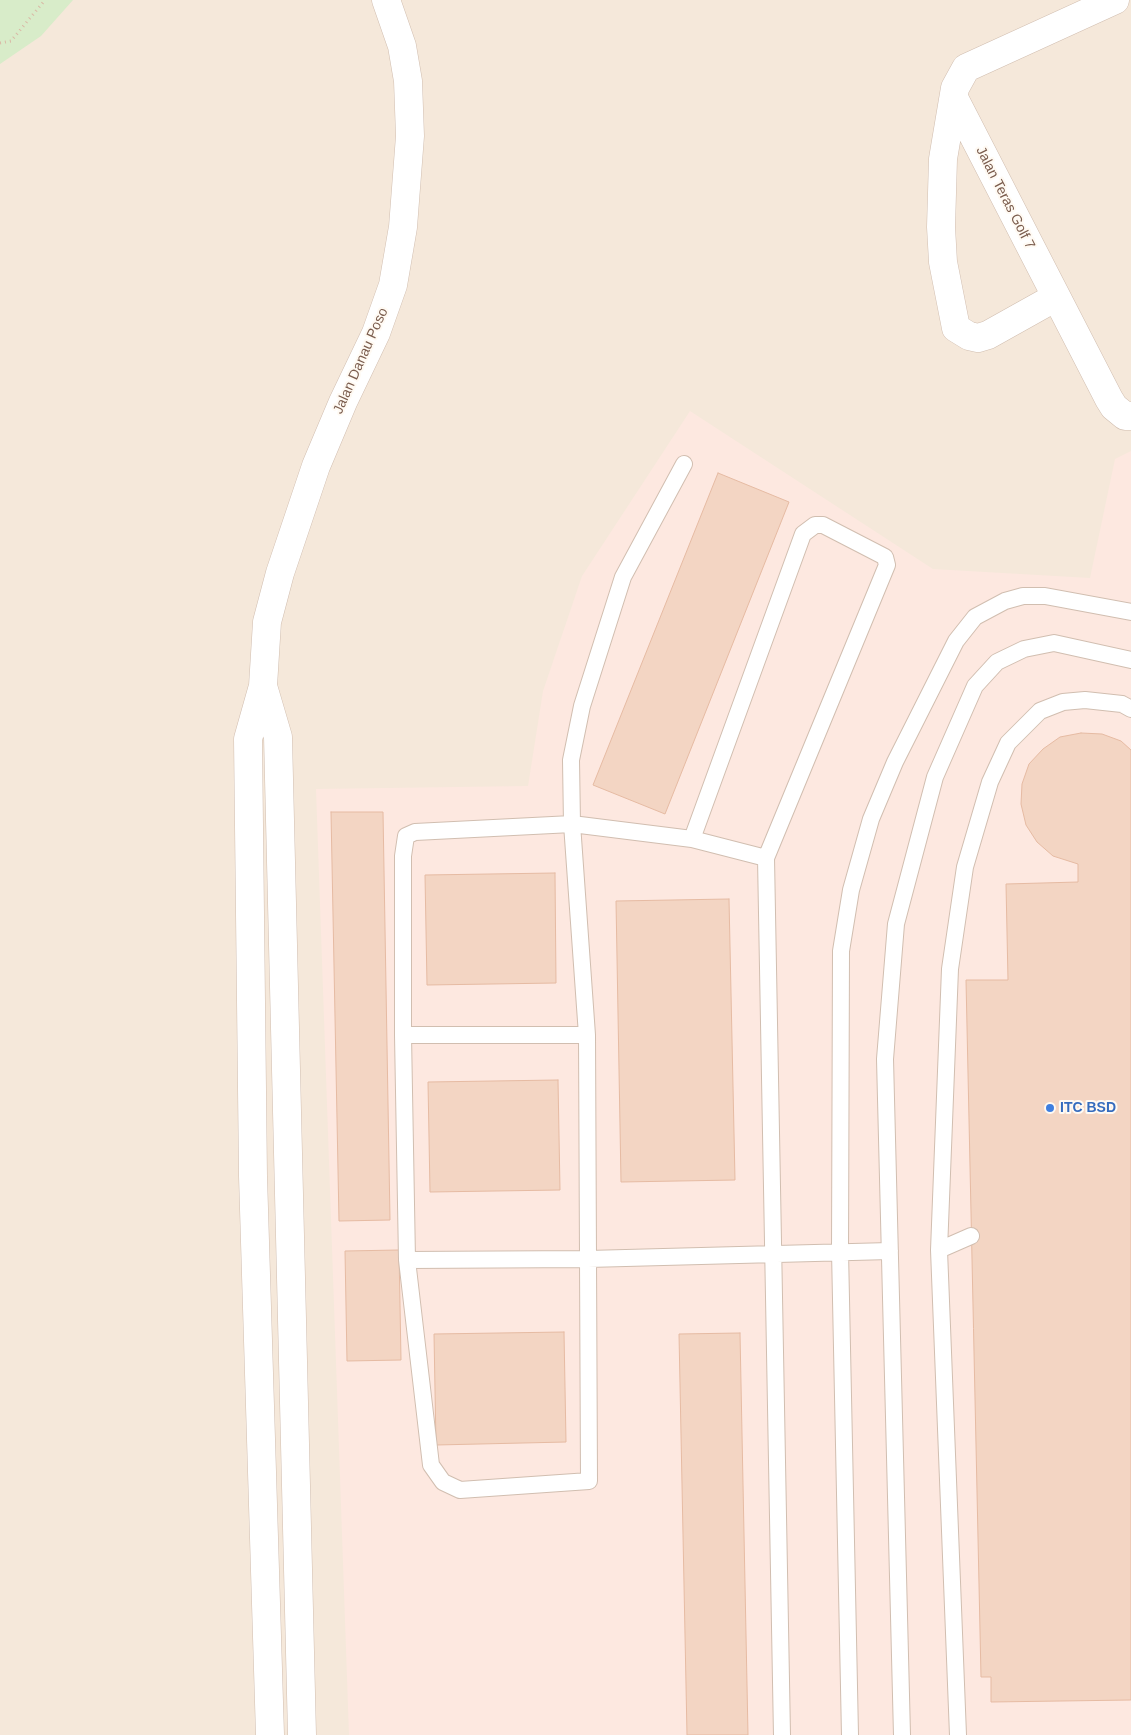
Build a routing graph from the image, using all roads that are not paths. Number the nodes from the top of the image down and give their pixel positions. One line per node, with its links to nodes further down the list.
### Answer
1 (386, 0): 9 (street, Jalan Danau Poso)
2 (1115, 0): 3 (street)
3 (954, 98): 4 (street, Jalan Teras Golf 7); 4 (street)
4 (1056, 297): 5 (street, Jalan Teras Golf 7)
5 (1131, 416)
6 (684, 464): 11 (lane)
7 (1131, 612): 18 (lane)
8 (1131, 660): 19 (lane)
9 (263, 686): 23 (street); 24 (street)
10 (1131, 709): 17 (lane)
11 (572, 824): 12 (lane); 14 (lane); 15 (lane)
12 (692, 839): 13 (lane); 13 (lane)
13 (766, 858): 20 (lane)
14 (403, 1035): 15 (lane); 22 (lane)
15 (587, 1035): 21 (lane)
16 (971, 1236): 17 (lane)
17 (939, 1250): 28 (lane)
18 (840, 1251): 19 (lane); 20 (lane); 26 (lane)
19 (890, 1251): 27 (lane)
20 (774, 1253): 21 (lane); 25 (lane)
21 (588, 1259): 22 (lane); 22 (lane)
22 (407, 1260)
23 (270, 1735)
24 (302, 1735)
25 (782, 1735)
26 (850, 1735)
27 (902, 1735)
28 (958, 1735)

